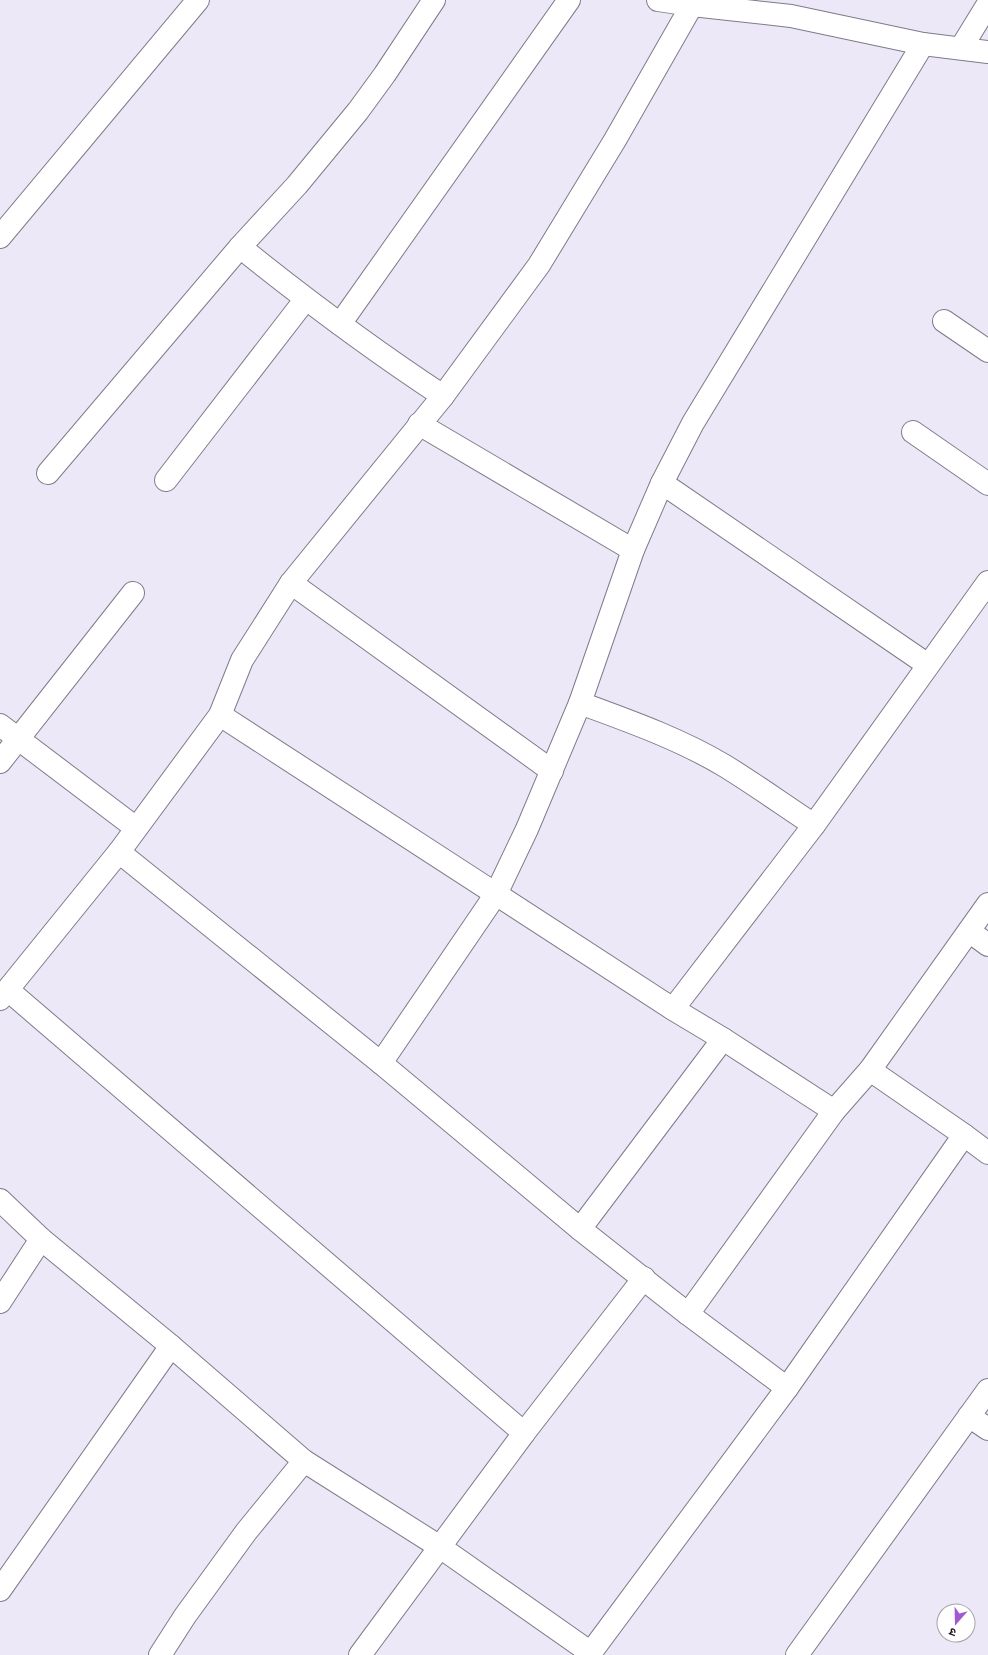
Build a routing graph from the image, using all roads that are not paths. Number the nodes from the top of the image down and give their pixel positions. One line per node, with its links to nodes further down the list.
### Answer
1 (198, 0): 11 (street)
2 (434, 0): 12 (street)
3 (569, 0): 15 (street)
4 (658, 0): 6 (street)
5 (988, 4): 9 (street)
6 (692, 5): 7 (street); 17 (street)
7 (796, 8): 8 (street)
8 (923, 44): 9 (street); 22 (street)
9 (961, 48): 10 (street)
10 (988, 52)
11 (0, 237)
12 (240, 247): 13 (street); 20 (street)
13 (305, 300): 15 (street); 21 (street)
14 (944, 321): 16 (street)
15 (340, 324): 17 (street)
16 (988, 351)
17 (443, 396): 18 (street)
18 (419, 424): 24 (street); 26 (street)
19 (913, 432): 23 (street)
20 (48, 473)
21 (166, 480)
22 (662, 483): 24 (street); 28 (street)
23 (988, 484)
24 (633, 550): 29 (street)
25 (988, 582): 28 (street)
26 (291, 583): 30 (street); 34 (street)
27 (133, 593): 32 (street)
28 (928, 665): 35 (street)
29 (580, 702): 34 (street); 35 (street)
30 (220, 715): 36 (street); 38 (street)
31 (0, 725): 32 (street)
32 (18, 740): 33 (street); 36 (street)
33 (0, 762)
34 (552, 771): 38 (street)
35 (814, 825): 43 (street)
36 (136, 828): 37 (street)
37 (120, 852): 42 (street); 45 (street)
38 (496, 894): 43 (street); 45 (street)
39 (988, 904): 40 (street)
40 (969, 931): 41 (street); 46 (street)
41 (988, 945)
42 (4, 994): 61 (street)
43 (673, 1009): 44 (street)
44 (723, 1039): 47 (street); 51 (street)
45 (381, 1063): 51 (street)
46 (870, 1070): 47 (street); 48 (street)
47 (834, 1110): 55 (street)
48 (964, 1134): 49 (street); 57 (street)
49 (988, 1153)
50 (0, 1200): 52 (street)
51 (580, 1229): 53 (street)
52 (41, 1239): 54 (street); 56 (street)
53 (644, 1278): 55 (street); 61 (street)
54 (0, 1302)
55 (688, 1314): 57 (street)
56 (171, 1346): 62 (street); 64 (street)
57 (787, 1388): 65 (street)
58 (988, 1390): 59 (street)
59 (969, 1416): 60 (street); 68 (street)
60 (988, 1429)
61 (524, 1433): 63 (street)
62 (304, 1461): 63 (street); 66 (street)
63 (440, 1547): 65 (street); 67 (street)
64 (0, 1590)
65 (590, 1654)
66 (160, 1655)
67 (360, 1655)
68 (797, 1655)

